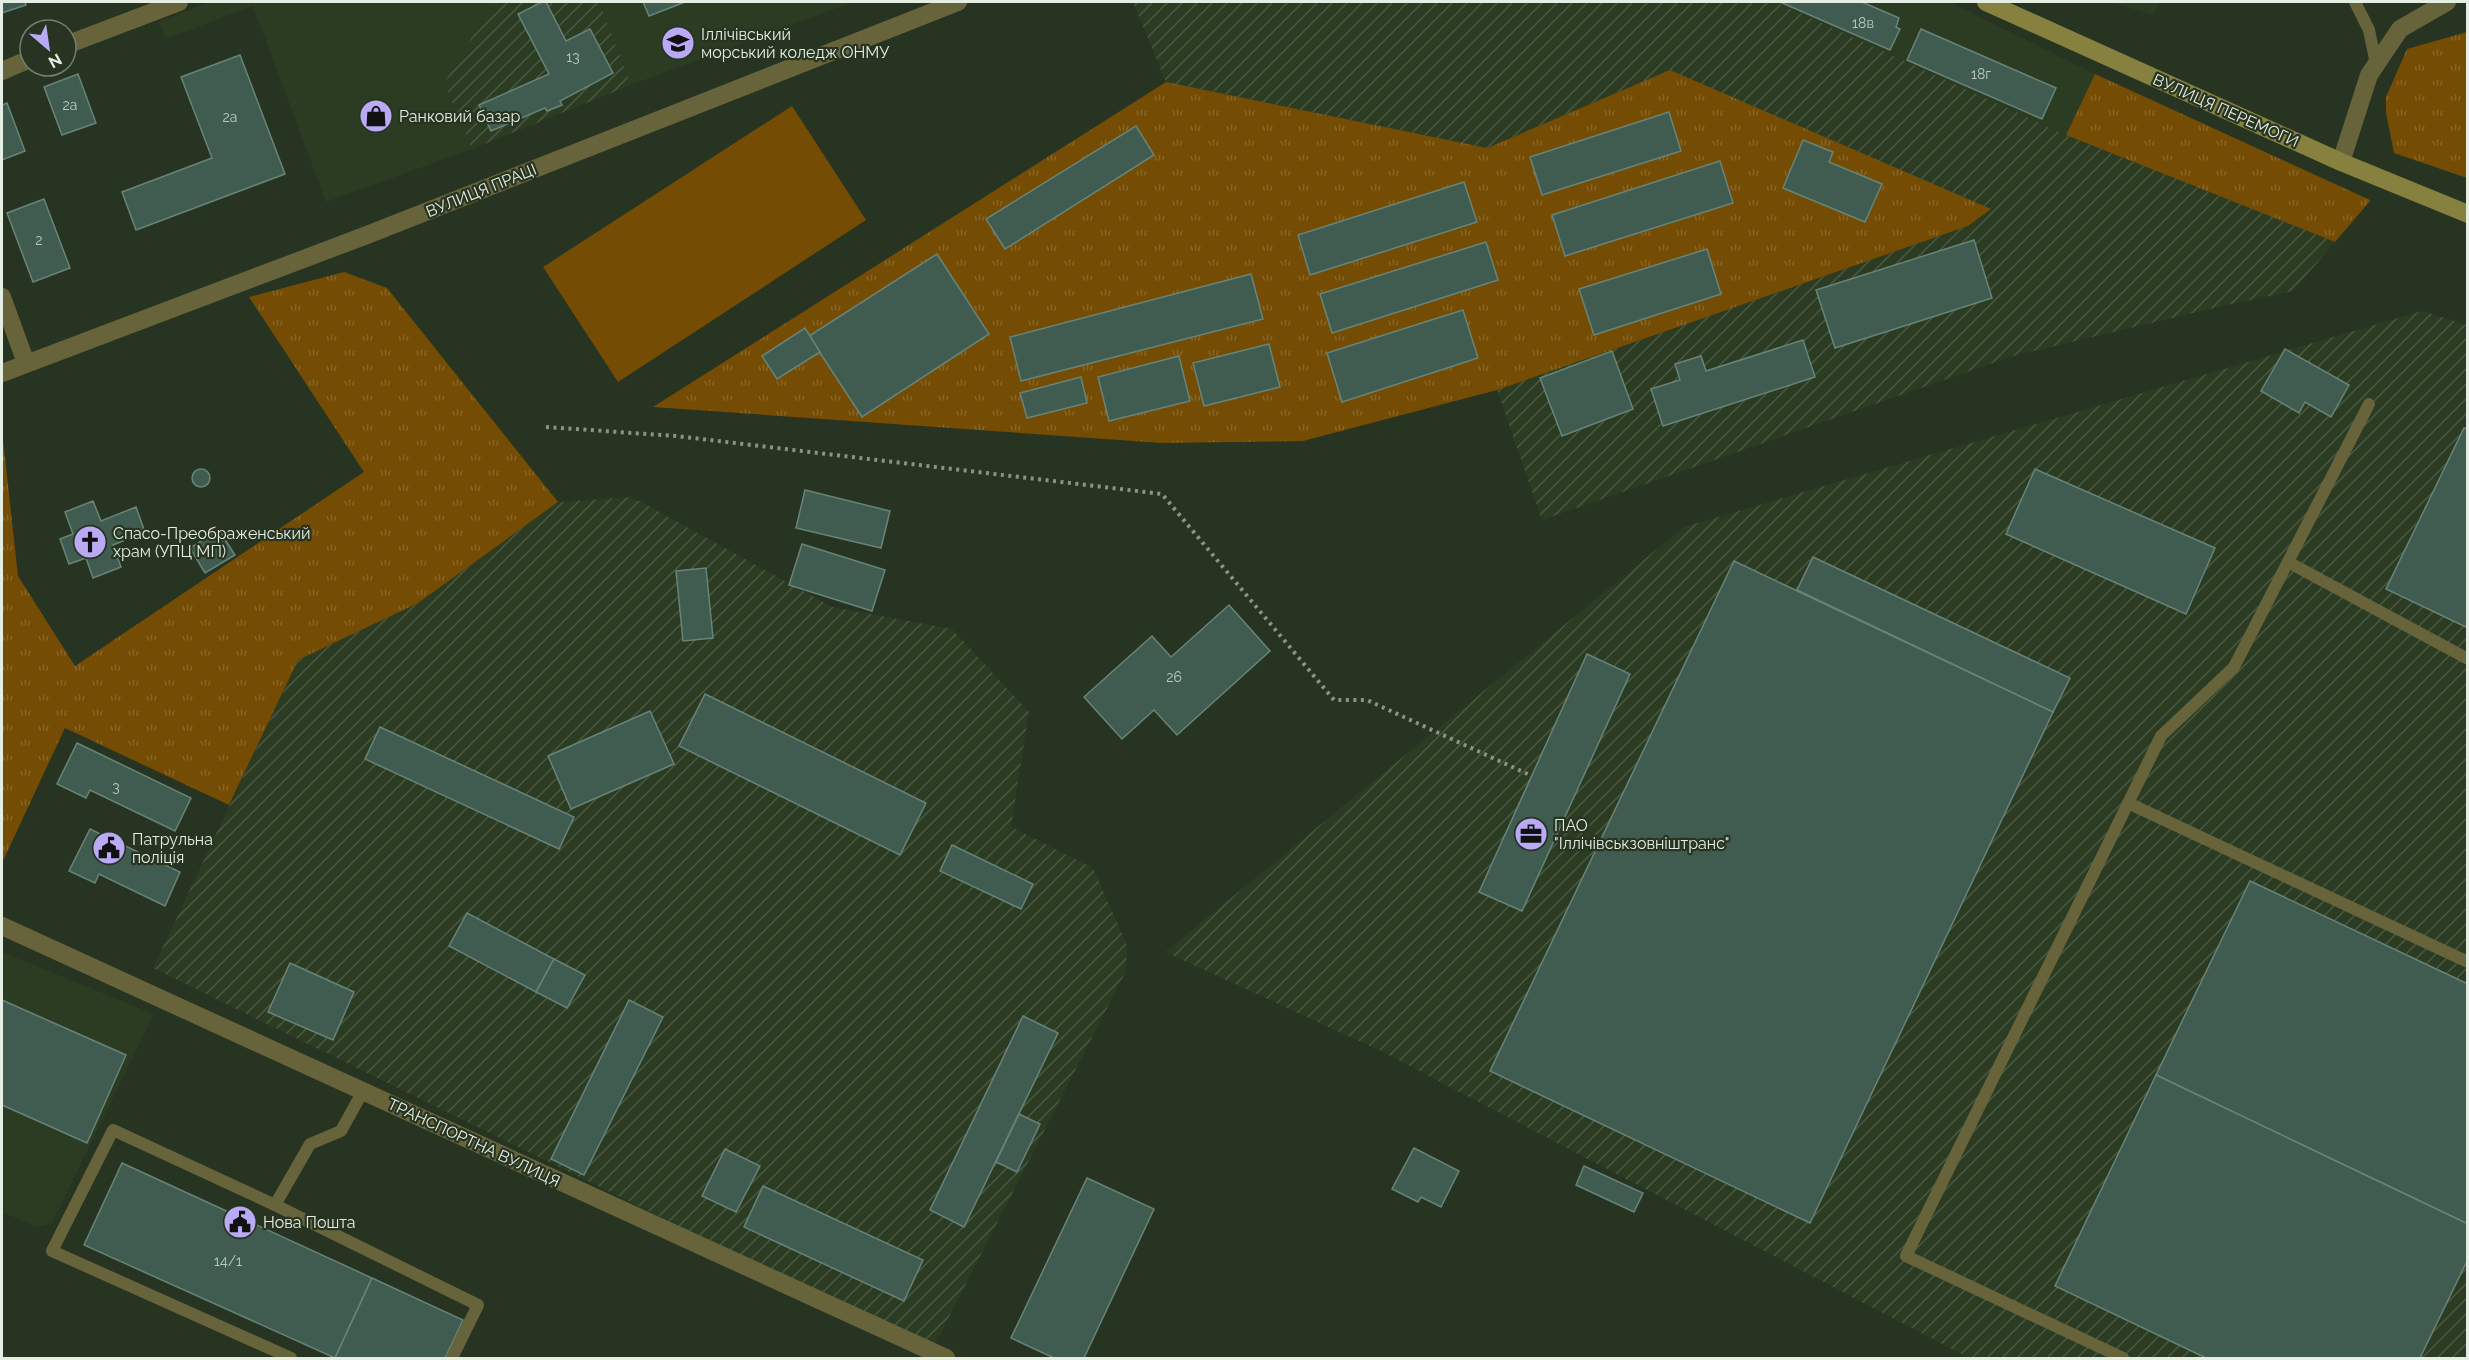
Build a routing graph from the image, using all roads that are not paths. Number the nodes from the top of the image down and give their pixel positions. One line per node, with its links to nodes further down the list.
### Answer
1 (179, 2): 6 (street)
2 (958, 2): 13 (street, ВУЛИЦЯ ПРАЦІ)
3 (1986, 2): 10 (main road, ВУЛИЦЯ ПЕРЕМОГИ)
4 (2355, 2): 8 (lane)
5 (2447, 2): 8 (street)
6 (78, 40)
7 (18, 64): 9 (street)
8 (2376, 64): 10 (street)
9 (2, 70)
10 (2341, 162): 11 (main road, ВУЛИЦЯ ПЕРЕМОГИ)
11 (2468, 214)
12 (2, 297): 13 (street)
13 (26, 363): 14 (street, ВУЛИЦЯ ПРАЦІ)
14 (2, 373)
15 (2369, 404): 16 (lane)
16 (2288, 562): 17 (lane); 18 (lane)
17 (2468, 659)
18 (2128, 803): 20 (lane); 26 (lane)
19 (2, 926): 21 (street, ТРАНСПОРТНА ВУЛИЦЯ)
20 (2468, 962)
21 (363, 1091): 22 (lane); 25 (street, ТРАНСПОРТНА ВУЛИЦЯ)
22 (275, 1205): 23 (lane); 24 (lane)
23 (291, 1359)
24 (452, 1359)
25 (946, 1359)
26 (2123, 1359)

